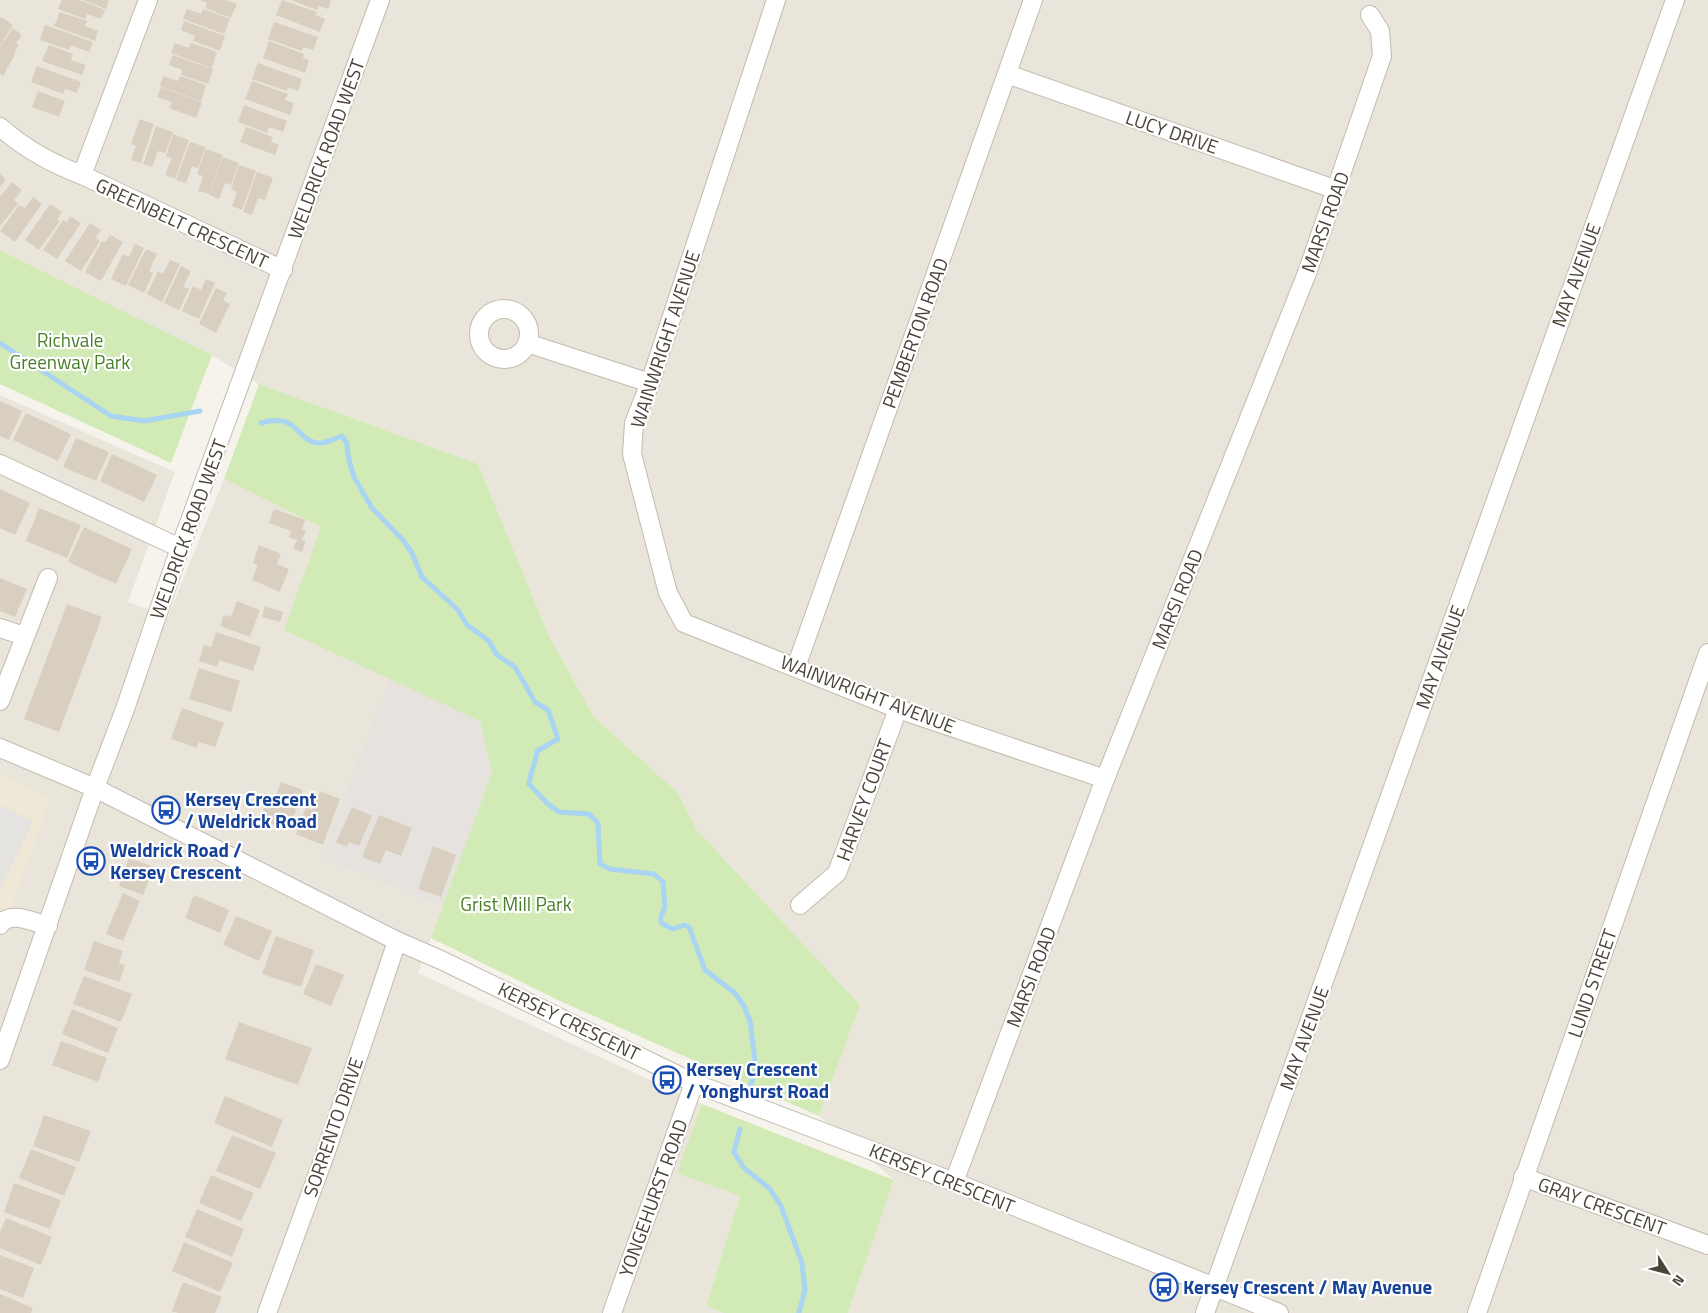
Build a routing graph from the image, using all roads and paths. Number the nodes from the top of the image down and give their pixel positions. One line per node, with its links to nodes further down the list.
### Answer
1 (148, 0): 9 (street, GREENBELT CRESCENT)
2 (380, 0): 11 (street, WELDRICK ROAD WEST)
3 (776, 0): 13 (street, WAINWRIGHT AVENUE)
4 (1033, 0): 7 (street, PEMBERTON ROAD)
5 (1675, 0): 35 (street, MAY AVENUE)
6 (1370, 15): 10 (street, MARSI ROAD)
7 (1007, 74): 10 (street, LUCY DRIVE); 20 (street, PEMBERTON ROAD)
8 (0, 126): 9 (street, GREENBELT CRESCENT)
9 (82, 175): 11 (street, GREENBELT CRESCENT)
10 (1337, 190): 24 (street, MARSI ROAD)
11 (283, 270): 15 (street, WELDRICK ROAD WEST)
12 (528, 343): 13 (street)
13 (650, 383): 20 (street, WAINWRIGHT AVENUE)
14 (0, 464): 15 (street)
15 (180, 548): 25 (street, WELDRICK ROAD WEST)
16 (48, 578): 18 (street)
17 (0, 628): 18 (street)
18 (24, 636): 21 (street)
19 (1708, 653): 32 (street, LUND STREET)
20 (796, 667): 22 (street, WAINWRIGHT AVENUE)
21 (0, 701)
22 (898, 709): 24 (street, WAINWRIGHT AVENUE); 26 (street, HARVEY COURT)
23 (0, 748): 25 (street, KERSEY CRESCENT)
24 (1105, 780): 33 (street, MARSI ROAD)
25 (95, 788): 28 (street, WELDRICK ROAD WEST); 29 (street, KERSEY CRESCENT)
26 (800, 905)
27 (0, 925): 28 (street)
28 (48, 926): 30 (street, WELDRICK ROAD WEST)
29 (397, 941): 31 (street, KERSEY CRESCENT); 36 (street, SORRENTO DRIVE)
30 (0, 1060)
31 (694, 1082): 33 (street, KERSEY CRESCENT); 37 (street, YONGEHURST ROAD)
32 (1523, 1177): 34 (street, GRAY CRESCENT); 40 (street, LUND STREET)
33 (954, 1182): 35 (street, KERSEY CRESCENT)
34 (1708, 1245)
35 (1214, 1289): 38 (street, MAY AVENUE); 39 (street, KERSEY CRESCENT)
36 (267, 1313)
37 (612, 1313)
38 (1205, 1313)
39 (1278, 1313)
40 (1477, 1313)

